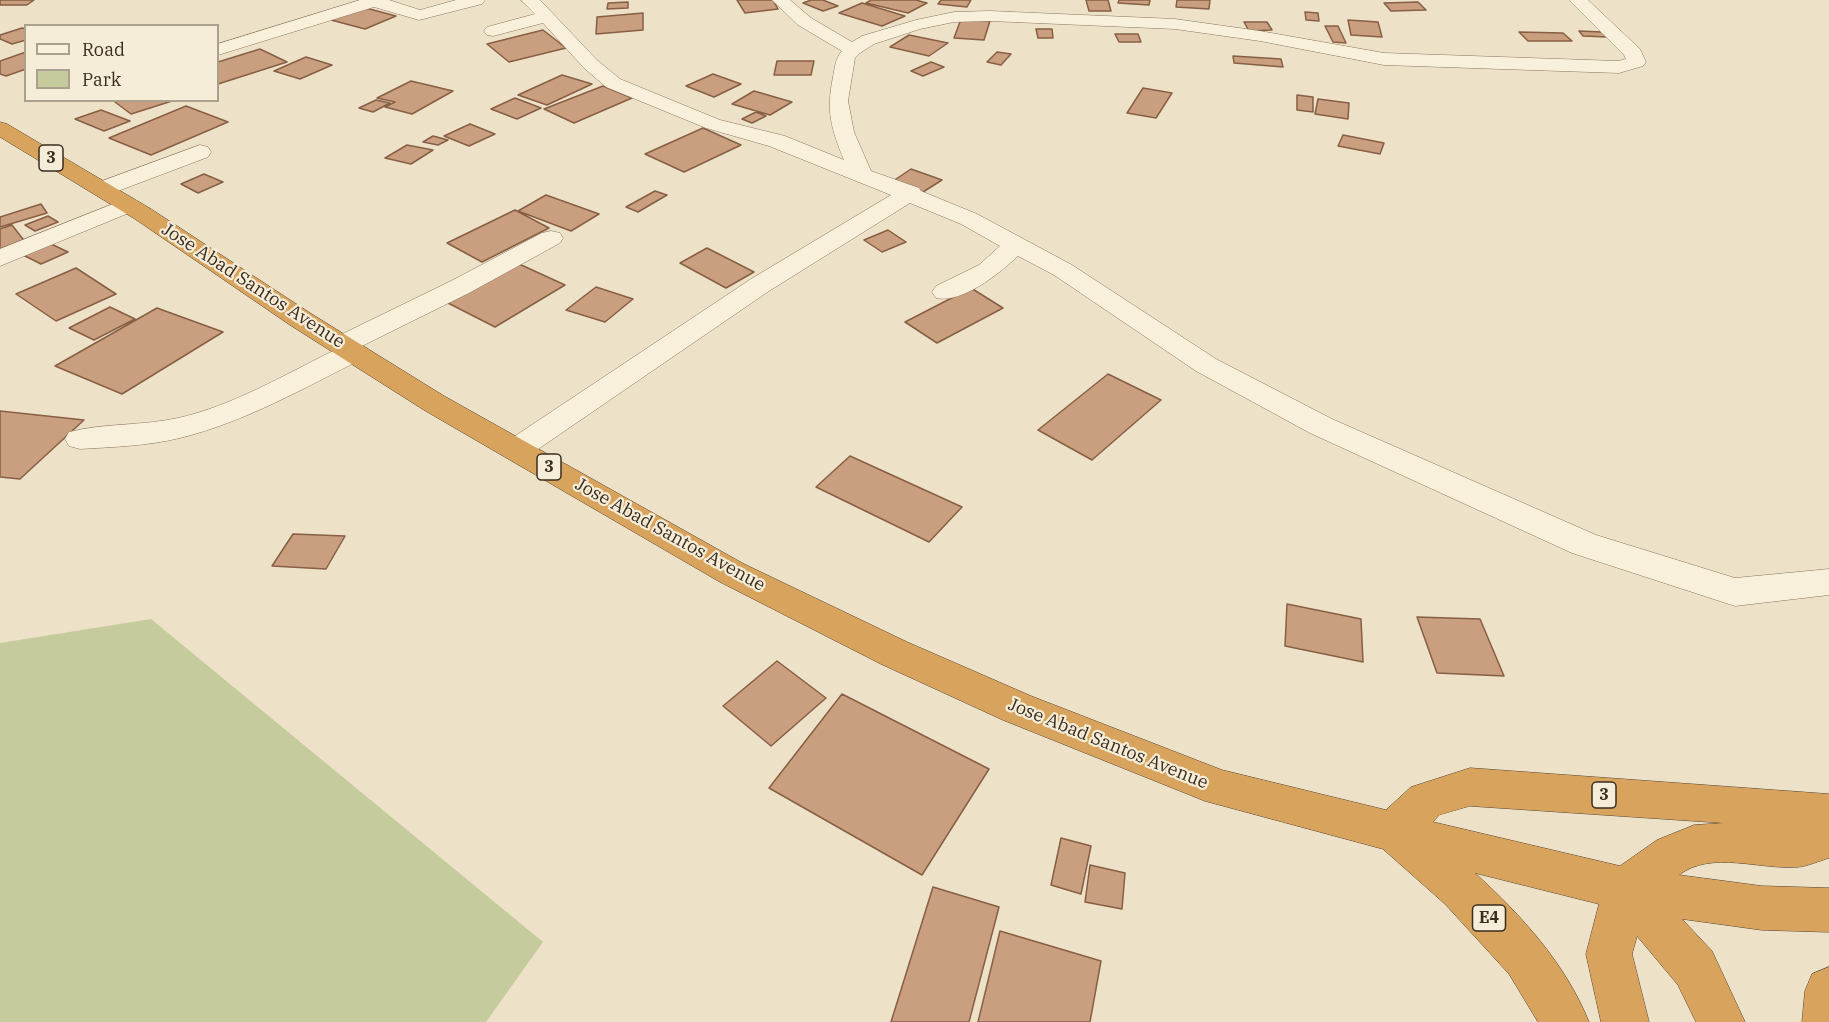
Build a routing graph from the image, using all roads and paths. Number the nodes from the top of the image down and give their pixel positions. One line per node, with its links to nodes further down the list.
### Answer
1 (374, 0): 2 (street); 10 (street)
2 (476, 0)
3 (530, 0): 7 (street)
4 (781, 0): 9 (street)
5 (1578, 0): 6 (street)
6 (993, 8): 9 (street)
7 (548, 16): 8 (street); 13 (street)
8 (493, 31)
9 (853, 49): 13 (street)
10 (219, 50)
11 (0, 128): 15 (highway, Jose Abad Santos Avenue / 3)
12 (200, 152): 15 (street)
13 (861, 173): 14 (street)
14 (910, 193): 17 (street); 22 (street)
15 (115, 197): 18 (street); 20 (highway, Jose Abad Santos Avenue / 3)
16 (551, 238): 20 (street)
17 (1016, 244): 19 (street); 23 (street)
18 (0, 258)
19 (945, 292)
20 (348, 349): 21 (street); 22 (highway, Jose Abad Santos Avenue / 3)
21 (80, 439)
22 (517, 449): 25 (highway, Jose Abad Santos Avenue / 3)
23 (1829, 582)
24 (1829, 813): 25 (highway, 3)
25 (1393, 832): 27 (highway, Jose Abad Santos Avenue / 3); 30 (highway, E4)
26 (1829, 838): 27 (highway)
27 (1625, 889): 28 (highway, Jose Abad Santos Avenue / 3); 31 (highway); 32 (highway)
28 (1829, 910)
29 (1829, 991): 33 (highway)
30 (1565, 1022)
31 (1625, 1022)
32 (1721, 1022)
33 (1826, 1022)

